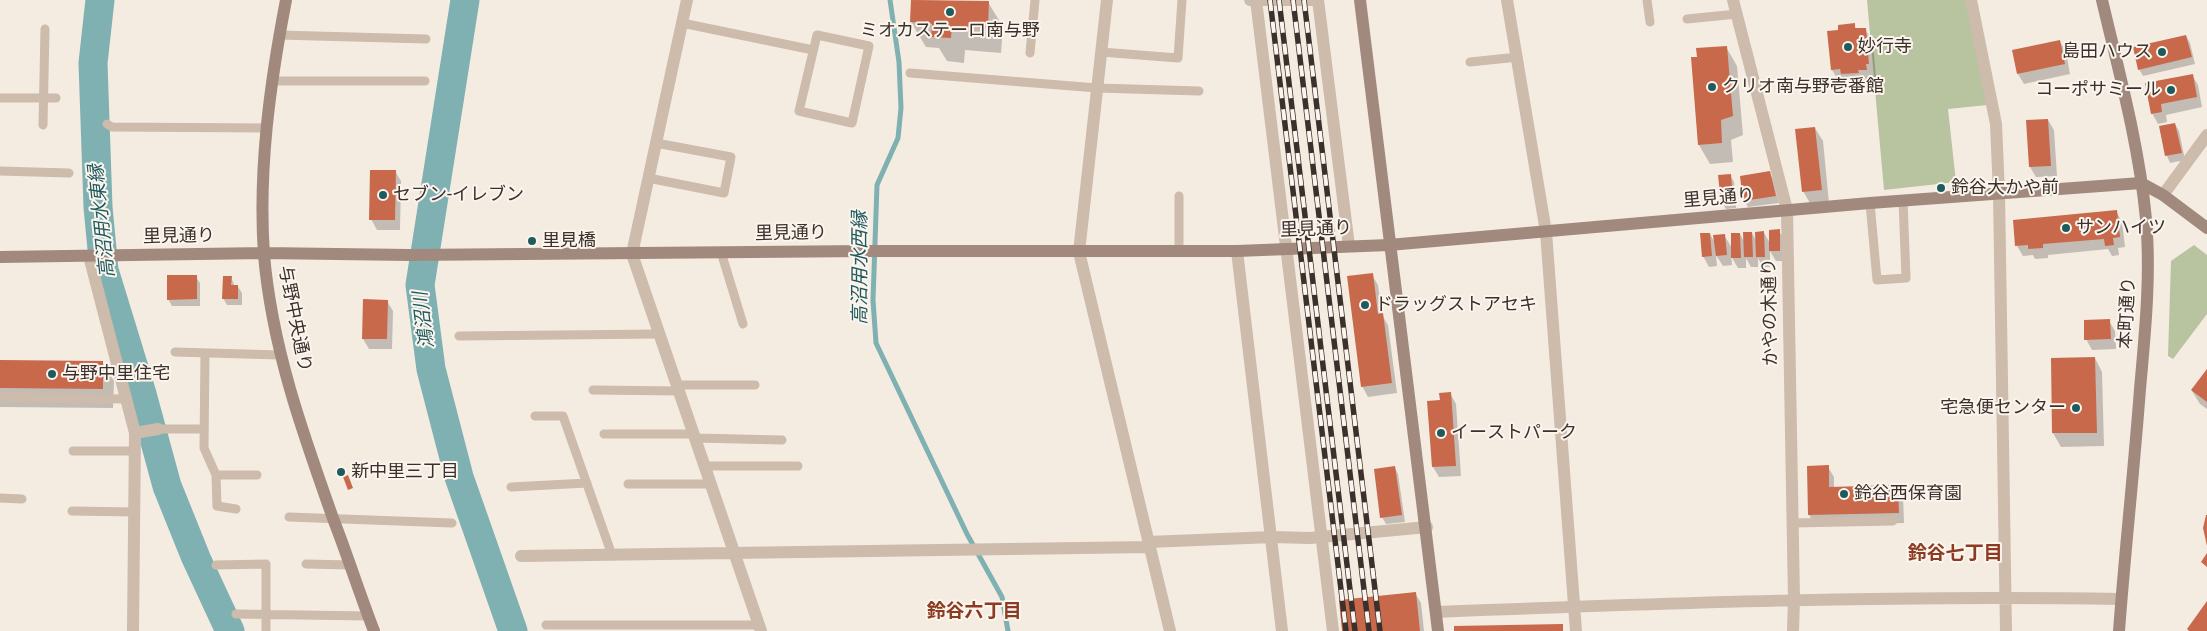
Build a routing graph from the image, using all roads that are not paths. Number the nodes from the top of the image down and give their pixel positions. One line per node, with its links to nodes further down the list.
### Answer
1 (286, 0): 21 (street, 与野中央通り)
2 (687, 0): 19 (street)
3 (1035, 0): 25 (lane)
4 (1107, 0): 24 (street)
5 (1182, 0): 24 (lane)
6 (1250, 0): 7 (street)
7 (1256, 0): 8 (street); 55 (street)
8 (1313, 0)
9 (1318, 0): 54 (street)
10 (1360, 0): 53 (street)
11 (1508, 0): 26 (street)
12 (1647, 0): 18 (lane)
13 (1733, 0): 16 (street, かやの木通り)
14 (1972, 0): 45 (street)
15 (2102, 0): 44 (street, 本町通り)
16 (1737, 14): 17 (lane); 50 (street, かやの木通り)
17 (1688, 19)
18 (1650, 22)
19 (682, 23): 23 (lane); 40 (street)
20 (45, 29): 34 (lane)
21 (279, 35): 22 (lane); 29 (street, 与野中央通り)
22 (426, 39)
23 (813, 50): 23 (lane)
24 (1101, 52): 31 (street)
25 (1030, 53)
26 (1518, 57): 27 (lane); 52 (street)
27 (1470, 62)
28 (910, 73): 31 (lane)
29 (272, 81): 30 (lane); 38 (street, 与野中央通り)
30 (425, 82)
31 (1097, 88): 32 (lane); 58 (street)
32 (1199, 91)
33 (0, 98): 34 (lane)
34 (43, 98): 35 (lane); 37 (lane)
35 (56, 98)
36 (107, 124): 38 (lane)
37 (43, 125)
38 (267, 128): 60 (street, 与野中央通り)
39 (2207, 135): 46 (street)
40 (656, 143): 43 (street); 43 (lane)
41 (0, 170): 42 (lane)
42 (69, 173)
43 (648, 178): 61 (street)
44 (2141, 183): 45 (street, 里見通り); 46 (street); 113 (street, 本町通り)
45 (1999, 193): 48 (street, 里見通り); 112 (street)
46 (2163, 194): 51 (street)
47 (1180, 196): 59 (lane)
48 (1903, 200): 49 (street, 里見通り); 49 (lane)
49 (1870, 203): 50 (street, 里見通り)
50 (1787, 210): 52 (street, 里見通り); 101 (street, かやの木通り)
51 (2207, 228)
52 (1546, 232): 53 (street, 里見通り); 115 (street)
53 (1389, 244): 54 (street, 里見通り); 102 (street)
54 (1349, 246): 55 (street, 里見通り)
55 (1286, 248): 56 (street, 里見通り); 104 (street)
56 (1238, 250): 59 (street, 里見通り); 103 (street)
57 (721, 252): 58 (street, 里見通り); 61 (street, 里見通り); 64 (lane)
58 (1079, 252): 59 (street, 里見通り); 105 (street)
59 (1179, 252)
60 (264, 253): 61 (street, 里見通り); 62 (street, 里見通り); 69 (street, 与野中央通り)
61 (632, 254): 65 (street)
62 (92, 256): 63 (street, 里見通り); 74 (street)
63 (0, 258)
64 (743, 324)
65 (659, 334): 66 (lane); 71 (street)
66 (459, 336)
67 (175, 352): 68 (lane)
68 (205, 353): 69 (lane); 77 (lane)
69 (280, 355): 98 (street, 与野中央通り)
70 (755, 385): 71 (lane)
71 (678, 388): 72 (lane); 80 (street)
72 (593, 390)
73 (0, 397): 74 (lane)
74 (126, 399): 78 (street)
75 (534, 416): 88 (lane)
76 (158, 429): 77 (lane); 78 (street)
77 (204, 429): 86 (lane)
78 (140, 433): 83 (street)
79 (604, 434): 80 (lane)
80 (694, 436): 81 (lane); 84 (street)
81 (782, 440)
82 (73, 451): 83 (lane)
83 (134, 451): 96 (street)
84 (704, 466): 85 (lane); 90 (street)
85 (798, 466)
86 (216, 475): 87 (lane); 94 (lane)
87 (257, 475)
88 (586, 483): 91 (lane); 107 (lane)
89 (628, 484): 90 (lane)
90 (710, 484): 106 (street)
91 (510, 487)
92 (0, 498): 93 (lane)
93 (22, 499)
94 (236, 509)
95 (72, 511): 96 (lane)
96 (134, 512): 122 (street)
97 (289, 517): 98 (lane)
98 (334, 520): 100 (lane); 111 (street, 与野中央通り)
99 (1893, 521): 101 (lane)
100 (452, 522)
101 (1793, 523): 114 (street, かやの木通り)
102 (1427, 527): 104 (street); 116 (street)
103 (1272, 537): 104 (street); 105 (street); 126 (street)
104 (1321, 537): 127 (street)
105 (1149, 544): 106 (street); 125 (street)
106 (734, 553): 107 (street); 121 (street)
107 (612, 555): 108 (street)
108 (521, 556)
109 (306, 564): 111 (lane)
110 (216, 565): 117 (lane)
111 (350, 565): 119 (street, 与野中央通り)
112 (2005, 596): 113 (street); 114 (street); 131 (street)
113 (2122, 599): 132 (street, 本町通り)
114 (1794, 600): 115 (street); 130 (street, かやの木通り)
115 (1575, 606): 116 (street); 129 (street)
116 (1436, 612): 128 (street)
117 (266, 613): 118 (lane); 119 (lane); 123 (lane)
118 (236, 614)
119 (368, 616): 124 (street, 与野中央通り)
120 (546, 625): 121 (lane)
121 (760, 628)
122 (133, 631)
123 (266, 631)
124 (374, 631)
125 (1170, 631)
126 (1282, 631)
127 (1333, 631)
128 (1438, 631)
129 (1576, 631)
130 (1793, 631)
131 (2006, 631)
132 (2119, 631)

